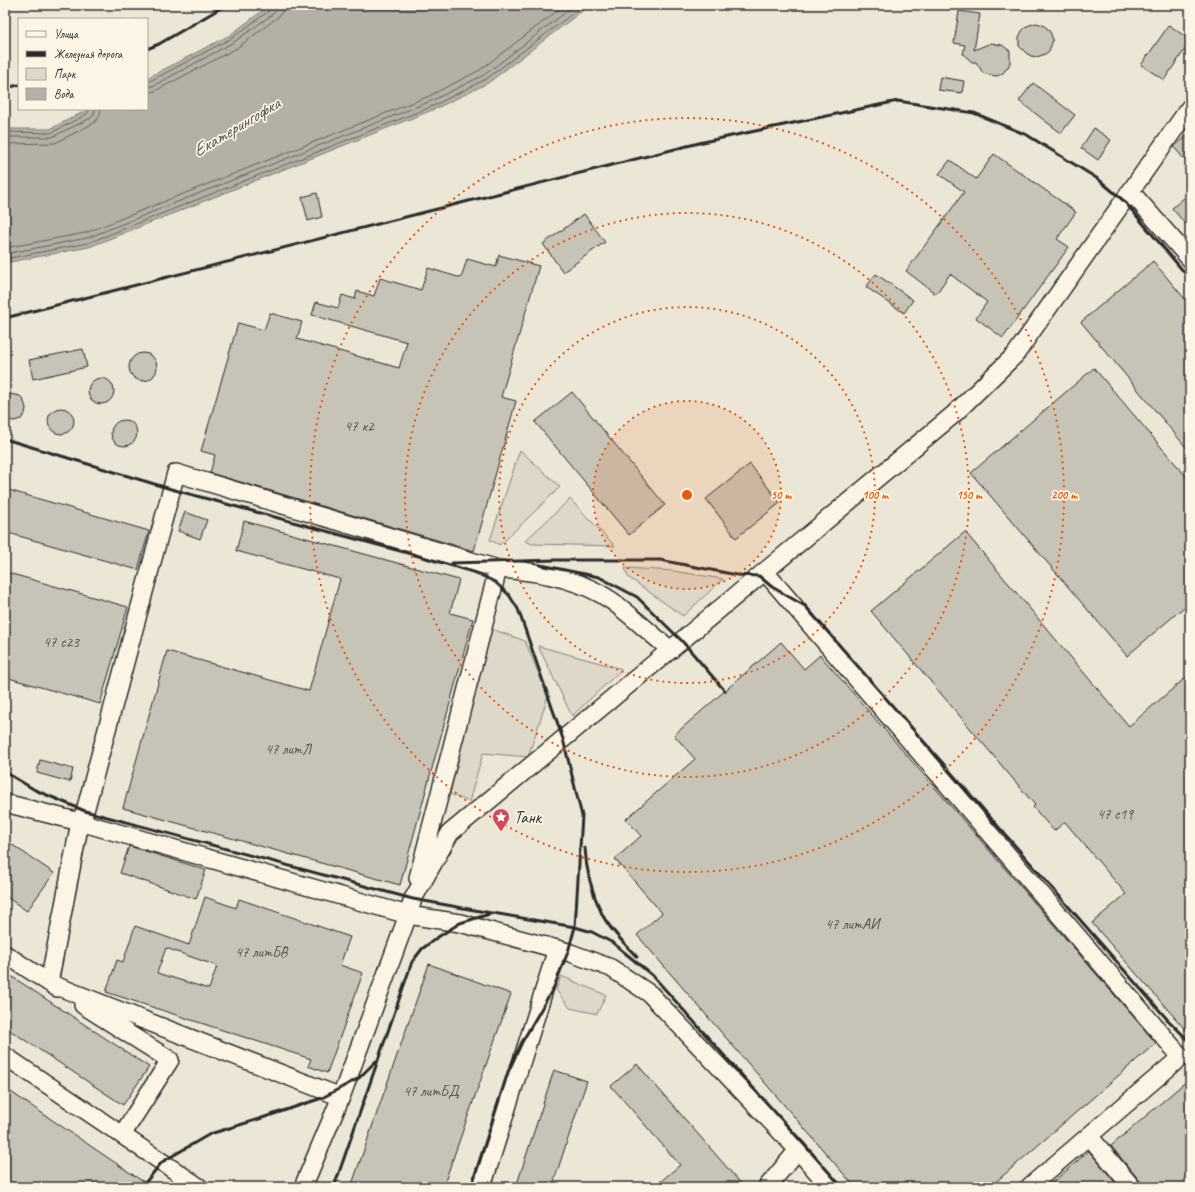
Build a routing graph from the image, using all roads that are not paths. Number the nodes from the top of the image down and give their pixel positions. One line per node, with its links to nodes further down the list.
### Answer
1 (1190, 107): 2 (lane)
2 (1131, 192): 3 (lane); 5 (lane)
3 (1190, 259)
4 (498, 569): 6 (lane); 8 (lane); 9 (lane)
5 (765, 572): 6 (lane); 14 (lane)
6 (671, 650): 9 (lane)
7 (5, 803): 8 (lane)
8 (80, 822): 9 (lane); 12 (lane)
9 (411, 907): 10 (lane); 15 (lane)
10 (557, 949): 18 (lane); 21 (lane)
11 (5, 954): 12 (lane)
12 (49, 983): 15 (lane); 16 (lane)
13 (5, 1056): 16 (lane)
14 (1186, 1057): 17 (lane)
15 (342, 1097): 20 (lane)
16 (122, 1135): 19 (lane)
17 (1089, 1136): 24 (lane); 25 (lane)
18 (798, 1150): 22 (lane); 23 (lane)
19 (199, 1187)
20 (303, 1187)
21 (482, 1187)
22 (767, 1187)
23 (830, 1187)
24 (1029, 1187)
25 (1132, 1187)

